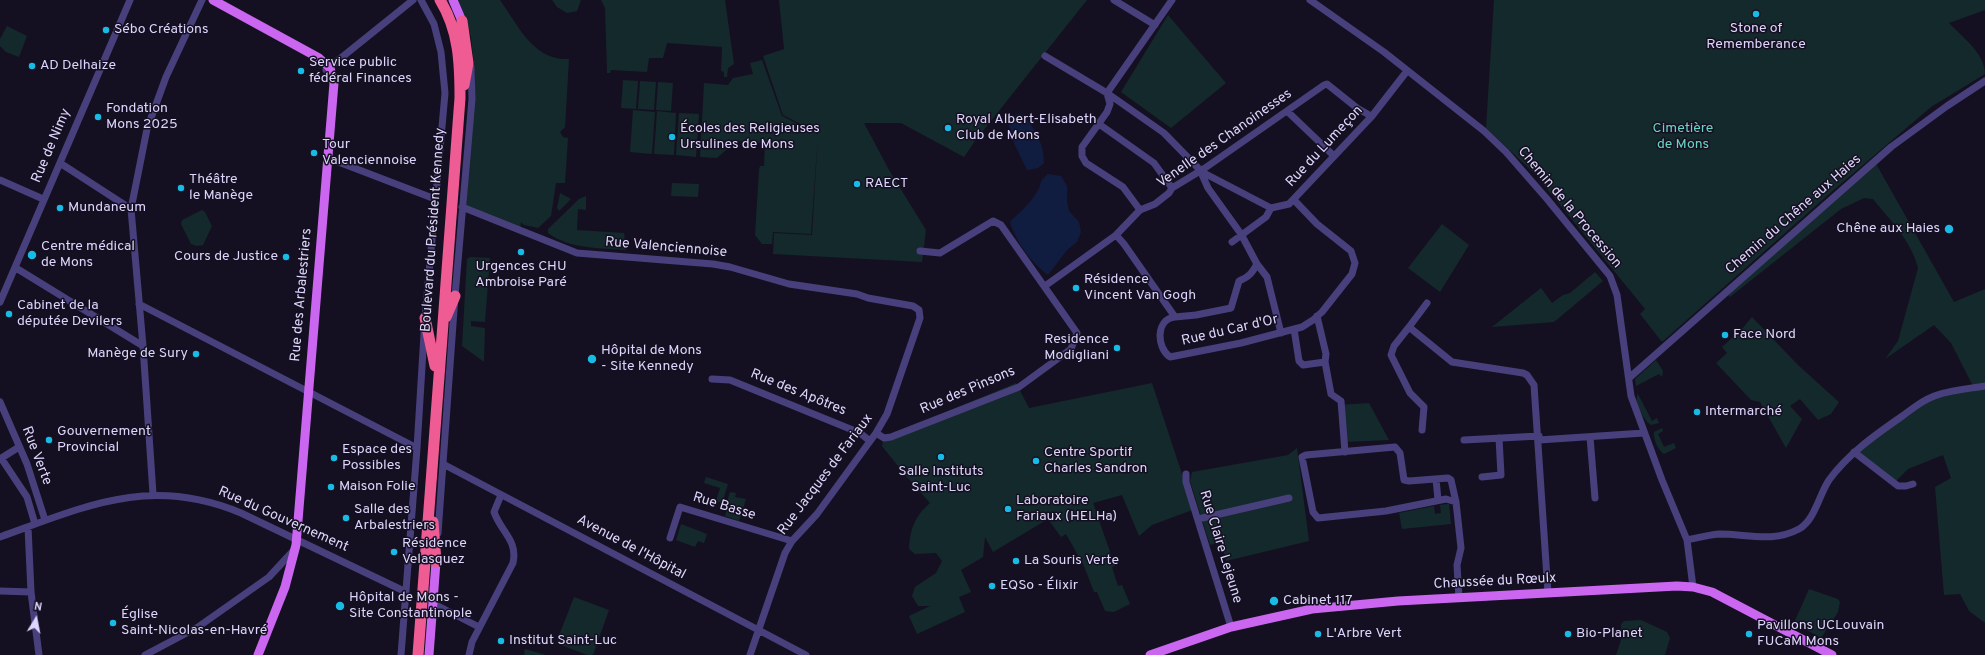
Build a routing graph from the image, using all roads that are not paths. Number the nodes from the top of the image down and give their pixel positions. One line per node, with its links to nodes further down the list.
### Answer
1 (130, 0): 24 (street, Rue de Nimy)
2 (202, 0): 33 (street)
3 (213, 0): 14 (main road)
4 (413, 0): 14 (street)
5 (421, 0): 29 (street, Boulevard du Président Kennedy)
6 (440, 0): 18 (highway, Boulevard du Président Kennedy)
7 (453, 0): 11 (main road)
8 (1114, 0): 12 (street)
9 (1172, 0): 12 (street)
10 (1310, 0): 15 (street, Chemin de la Procession)
11 (462, 22): 18 (highway); 31 (street, Boulevard du Président Kennedy)
12 (1155, 25): 17 (street)
13 (1045, 56): 17 (street)
14 (328, 69): 23 (main road, Rue des Arbalestriers)
15 (1408, 71): 20 (street, Rue du Lumeçon); 56 (street, Chemin de la Procession)
16 (1985, 81): 56 (street, Chemin du Chêne aux Haies)
17 (1107, 93): 21 (street); 25 (street)
18 (460, 98): 52 (highway, Boulevard du Président Kennedy)
19 (1287, 112): 20 (street, Venelle des Chanoinesses); 22 (street); 25 (street, Venelle des Chanoinesses)
20 (1371, 116): 22 (street, Rue du Lumeçon)
21 (1099, 124): 27 (street); 34 (street)
22 (1334, 156): 30 (street, Rue du Lumeçon)
23 (328, 158): 29 (street); 59 (main road, Rue des Arbalestriers)
24 (60, 163): 28 (street, Rue de Nimy); 33 (street)
25 (1200, 170): 27 (street, Venelle des Chanoinesses); 32 (street); 35 (street)
26 (0, 180): 28 (street)
27 (1172, 188): 34 (street, Venelle des Chanoinesses)
28 (43, 199): 40 (street, Rue de Nimy)
29 (435, 199): 49 (street, Boulevard du Président Kennedy)
30 (1294, 200): 32 (street, Rue du Lumeçon); 47 (street, Rue du Car d'Or)
31 (462, 207): 42 (street, Boulevard du Président Kennedy); 46 (street, Rue Valenciennoise)
32 (1271, 208): 35 (street)
33 (131, 209): 45 (street)
34 (1140, 210): 36 (street, Venelle des Chanoinesses)
35 (1241, 234): 37 (street); 39 (street)
36 (1116, 235): 41 (street, Venelle des Chanoinesses); 48 (street)
37 (1232, 242)
38 (920, 251): 41 (street)
39 (1257, 264): 48 (street); 53 (street)
40 (16, 268): 43 (street, Rue de Nimy); 54 (street)
41 (1045, 286): 64 (street, Rue des Pinsons)
42 (455, 296): 52 (highway); 75 (street, Boulevard du Président Kennedy)
43 (0, 302)
44 (1427, 303): 50 (street)
45 (139, 304): 54 (street); 59 (street)
46 (919, 310): 64 (street, Rue Jacques de Fariaux)
47 (1317, 316): 51 (street, Rue du Car d'Or); 55 (street)
48 (1175, 317): 53 (street, Rue du Car d'Or)
49 (425, 318): 60 (highway); 71 (street, Boulevard du Président Kennedy)
50 (1409, 327): 62 (street); 67 (street)
51 (1294, 329): 53 (street, Rue du Car d'Or); 55 (street, Rue du Car d'Or)
52 (441, 333): 60 (highway, Boulevard du Président Kennedy)
53 (1281, 333)
54 (143, 346): 81 (street)
55 (1325, 362): 72 (street)
56 (1629, 378): 63 (street, Chemin de la Procession)
57 (712, 380): 69 (street, Rue des Apôtres)
58 (1985, 386): 73 (street)
59 (308, 392): 71 (street); 94 (main road, Rue des Arbalestriers)
60 (437, 392): 76 (highway, Boulevard du Président Kennedy)
61 (0, 402): 70 (street, Rue Verte)
62 (1422, 430)
63 (1644, 433): 65 (street); 92 (street, Chemin de la Procession)
64 (876, 434): 69 (street, Rue Jacques de Fariaux)
65 (1590, 437): 67 (street); 84 (street)
66 (1498, 438): 67 (street); 68 (street); 78 (street)
67 (1539, 438): 100 (street)
68 (1464, 440)
69 (870, 441): 93 (street, Rue Jacques de Fariaux)
70 (19, 447): 74 (street); 88 (street, Rue Verte)
71 (417, 448): 99 (street, Boulevard du Président Kennedy)
72 (1345, 452): 79 (street); 85 (street)
73 (1854, 452): 80 (street); 92 (street)
74 (1, 459): 89 (street, Rue Verte)
75 (443, 464): 82 (street, Avenue de l'Hôpital); 95 (street, Boulevard du Président Kennedy)
76 (431, 466): 95 (highway); 111 (highway)
77 (1186, 474): 87 (street, Rue Claire Lejeune)
78 (1482, 477)
79 (1436, 479): 85 (street); 86 (street)
80 (1913, 484)
81 (153, 494): 88 (street, Rue du Gouvernement); 94 (street, Rue du Gouvernement)
82 (501, 495): 103 (street); 105 (street, Avenue de l'Hôpital)
83 (1289, 498): 87 (street)
84 (1595, 498)
85 (1438, 500): 86 (street)
86 (1456, 502): 101 (street)
87 (1198, 519): 104 (street, Rue Claire Lejeune)
88 (45, 520): 89 (street, Rue du Gouvernement)
89 (31, 525): 90 (street, Rue du Gouvernement); 98 (street, Rue Verte)
90 (0, 537)
91 (670, 538): 93 (street, Rue Basse)
92 (1687, 540): 96 (street, Chemin de la Procession)
93 (792, 541): 105 (street, Rue Jacques de Fariaux)
94 (296, 544): 99 (street, Rue du Gouvernement); 108 (street); 109 (main road, Rue des Arbalestriers)
95 (436, 562): 102 (main road)
96 (1693, 588): 100 (main road, Chaussée du Rœulx); 116 (main road, Chaussée du Rœulx)
97 (0, 591): 98 (street)
98 (31, 592): 107 (street, Rue Verte)
99 (406, 592): 110 (street, Boulevard du Président Kennedy)
100 (1548, 593): 101 (main road, Chaussée du Rœulx)
101 (1459, 598): 104 (main road, Chaussée du Rœulx)
102 (433, 606): 103 (street); 112 (main road)
103 (479, 626): 113 (street)
104 (1230, 627): 106 (main road, Chaussée du Rœulx)
105 (758, 629): 114 (street, Rue Jacques de Fariaux); 115 (street, Avenue de l'Hôpital)
106 (1153, 654)
107 (39, 655)
108 (145, 655)
109 (258, 655)
110 (401, 655)
111 (418, 655)
112 (429, 655)
113 (469, 655)
114 (750, 655)
115 (806, 655)
116 (1831, 655)

